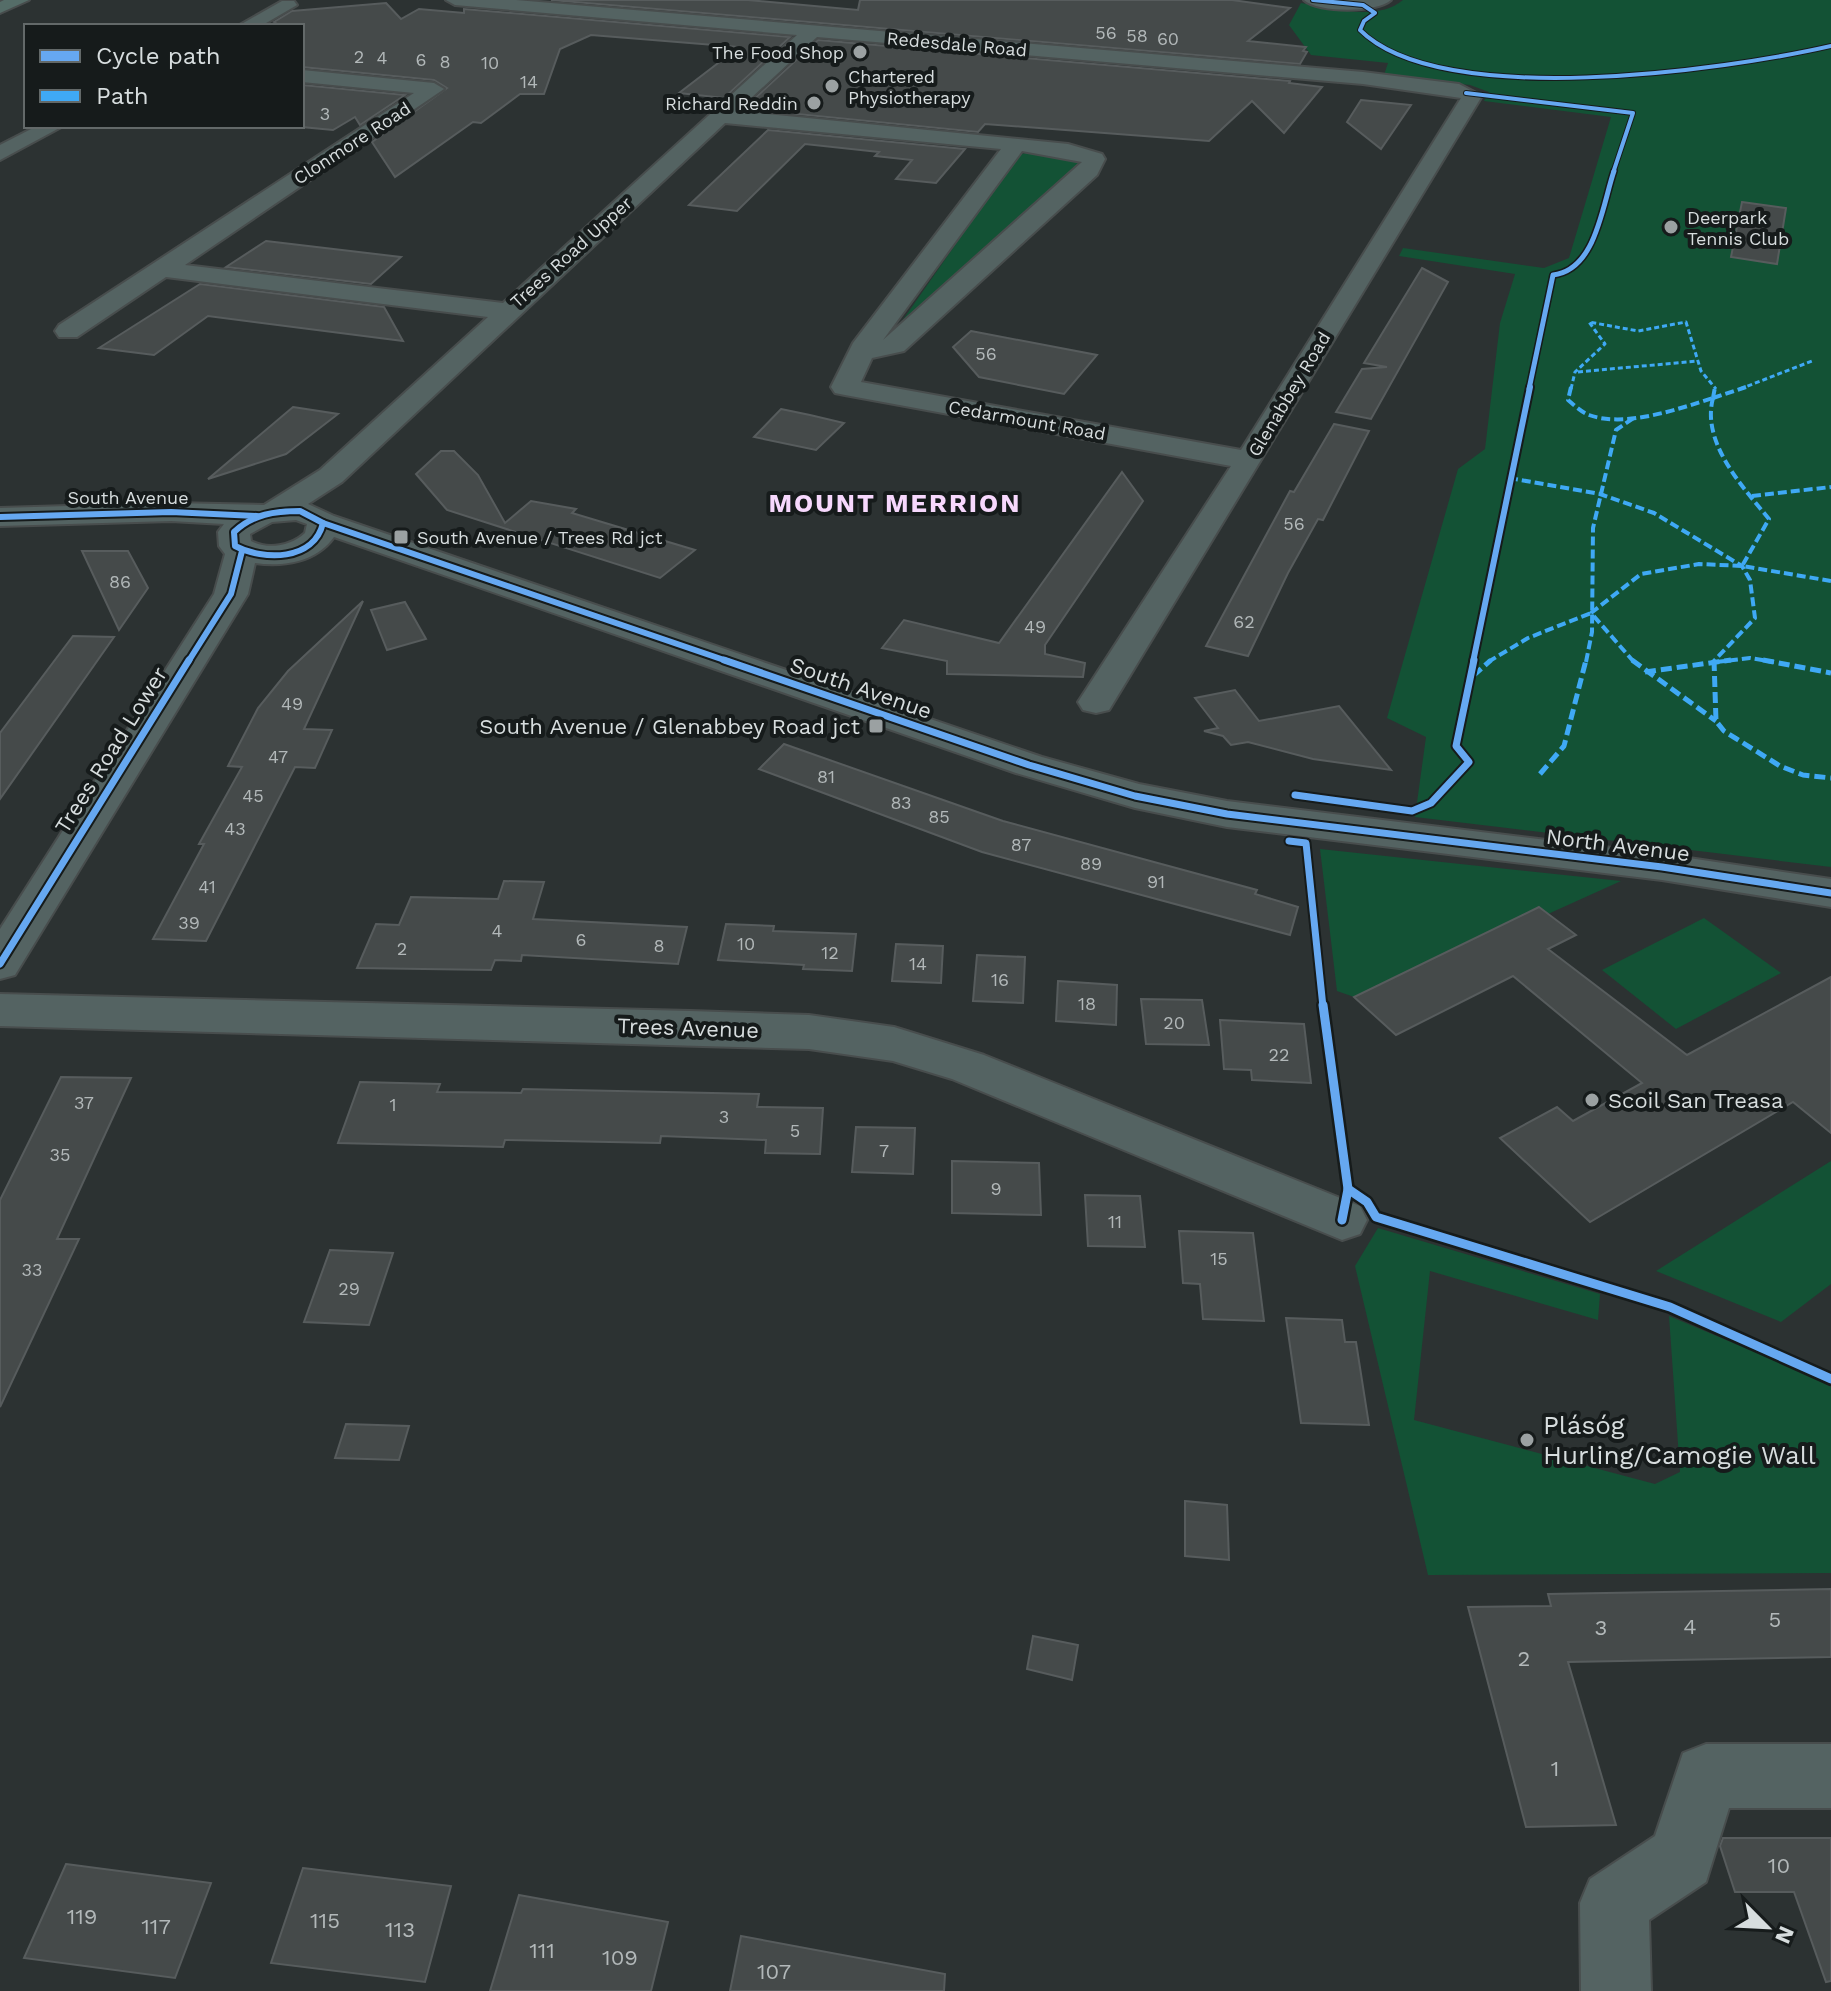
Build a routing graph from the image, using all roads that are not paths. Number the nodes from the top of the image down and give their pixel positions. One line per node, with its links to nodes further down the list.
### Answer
1 (20, 0): 6 (main road)
2 (455, 0): 9 (street, Redesdale Road)
3 (1313, 0): 4 (street)
4 (1382, 0)
5 (288, 5): 8 (street)
6 (0, 8)
7 (747, 10): 9 (street)
8 (251, 24)
9 (729, 24): 10 (street, Redesdale Road)
10 (816, 48): 12 (street, Trees Road Upper); 13 (street, Redesdale Road)
11 (304, 76): 19 (street, Clonmore Road)
12 (749, 90): 14 (street, Trees Road Upper); 15 (street)
13 (1459, 90): 23 (street, Glenabbey Road)
14 (721, 116): 15 (street); 20 (street, Trees Road Upper)
15 (759, 120): 17 (street)
16 (49, 128): 18 (street)
17 (1016, 144): 22 (street, Cedarmount Road); 22 (street)
18 (0, 154)
19 (161, 269): 20 (street); 21 (street, Clonmore Road)
20 (506, 311): 24 (street, Trees Road Upper)
21 (68, 331)
22 (862, 349): 23 (street, Cedarmount Road)
23 (1249, 460): 29 (street, Glenabbey Road)
24 (331, 476): 26 (street, Trees Road Upper); 27 (street)
25 (0, 517): 26 (street, South Avenue)
26 (252, 528): 27 (street); 27 (street); 28 (street, Trees Road Lower)
27 (308, 535): 28 (street); 30 (street, South Avenue)
28 (231, 594): 32 (street, Trees Road Lower)
29 (1096, 702)
30 (1400, 837): 31 (street, North Avenue)
31 (1831, 893)
32 (0, 964)
33 (0, 1010): 34 (street, Trees Avenue)
34 (1342, 1220)
35 (1831, 1776): 36 (street)
36 (1616, 1991)

